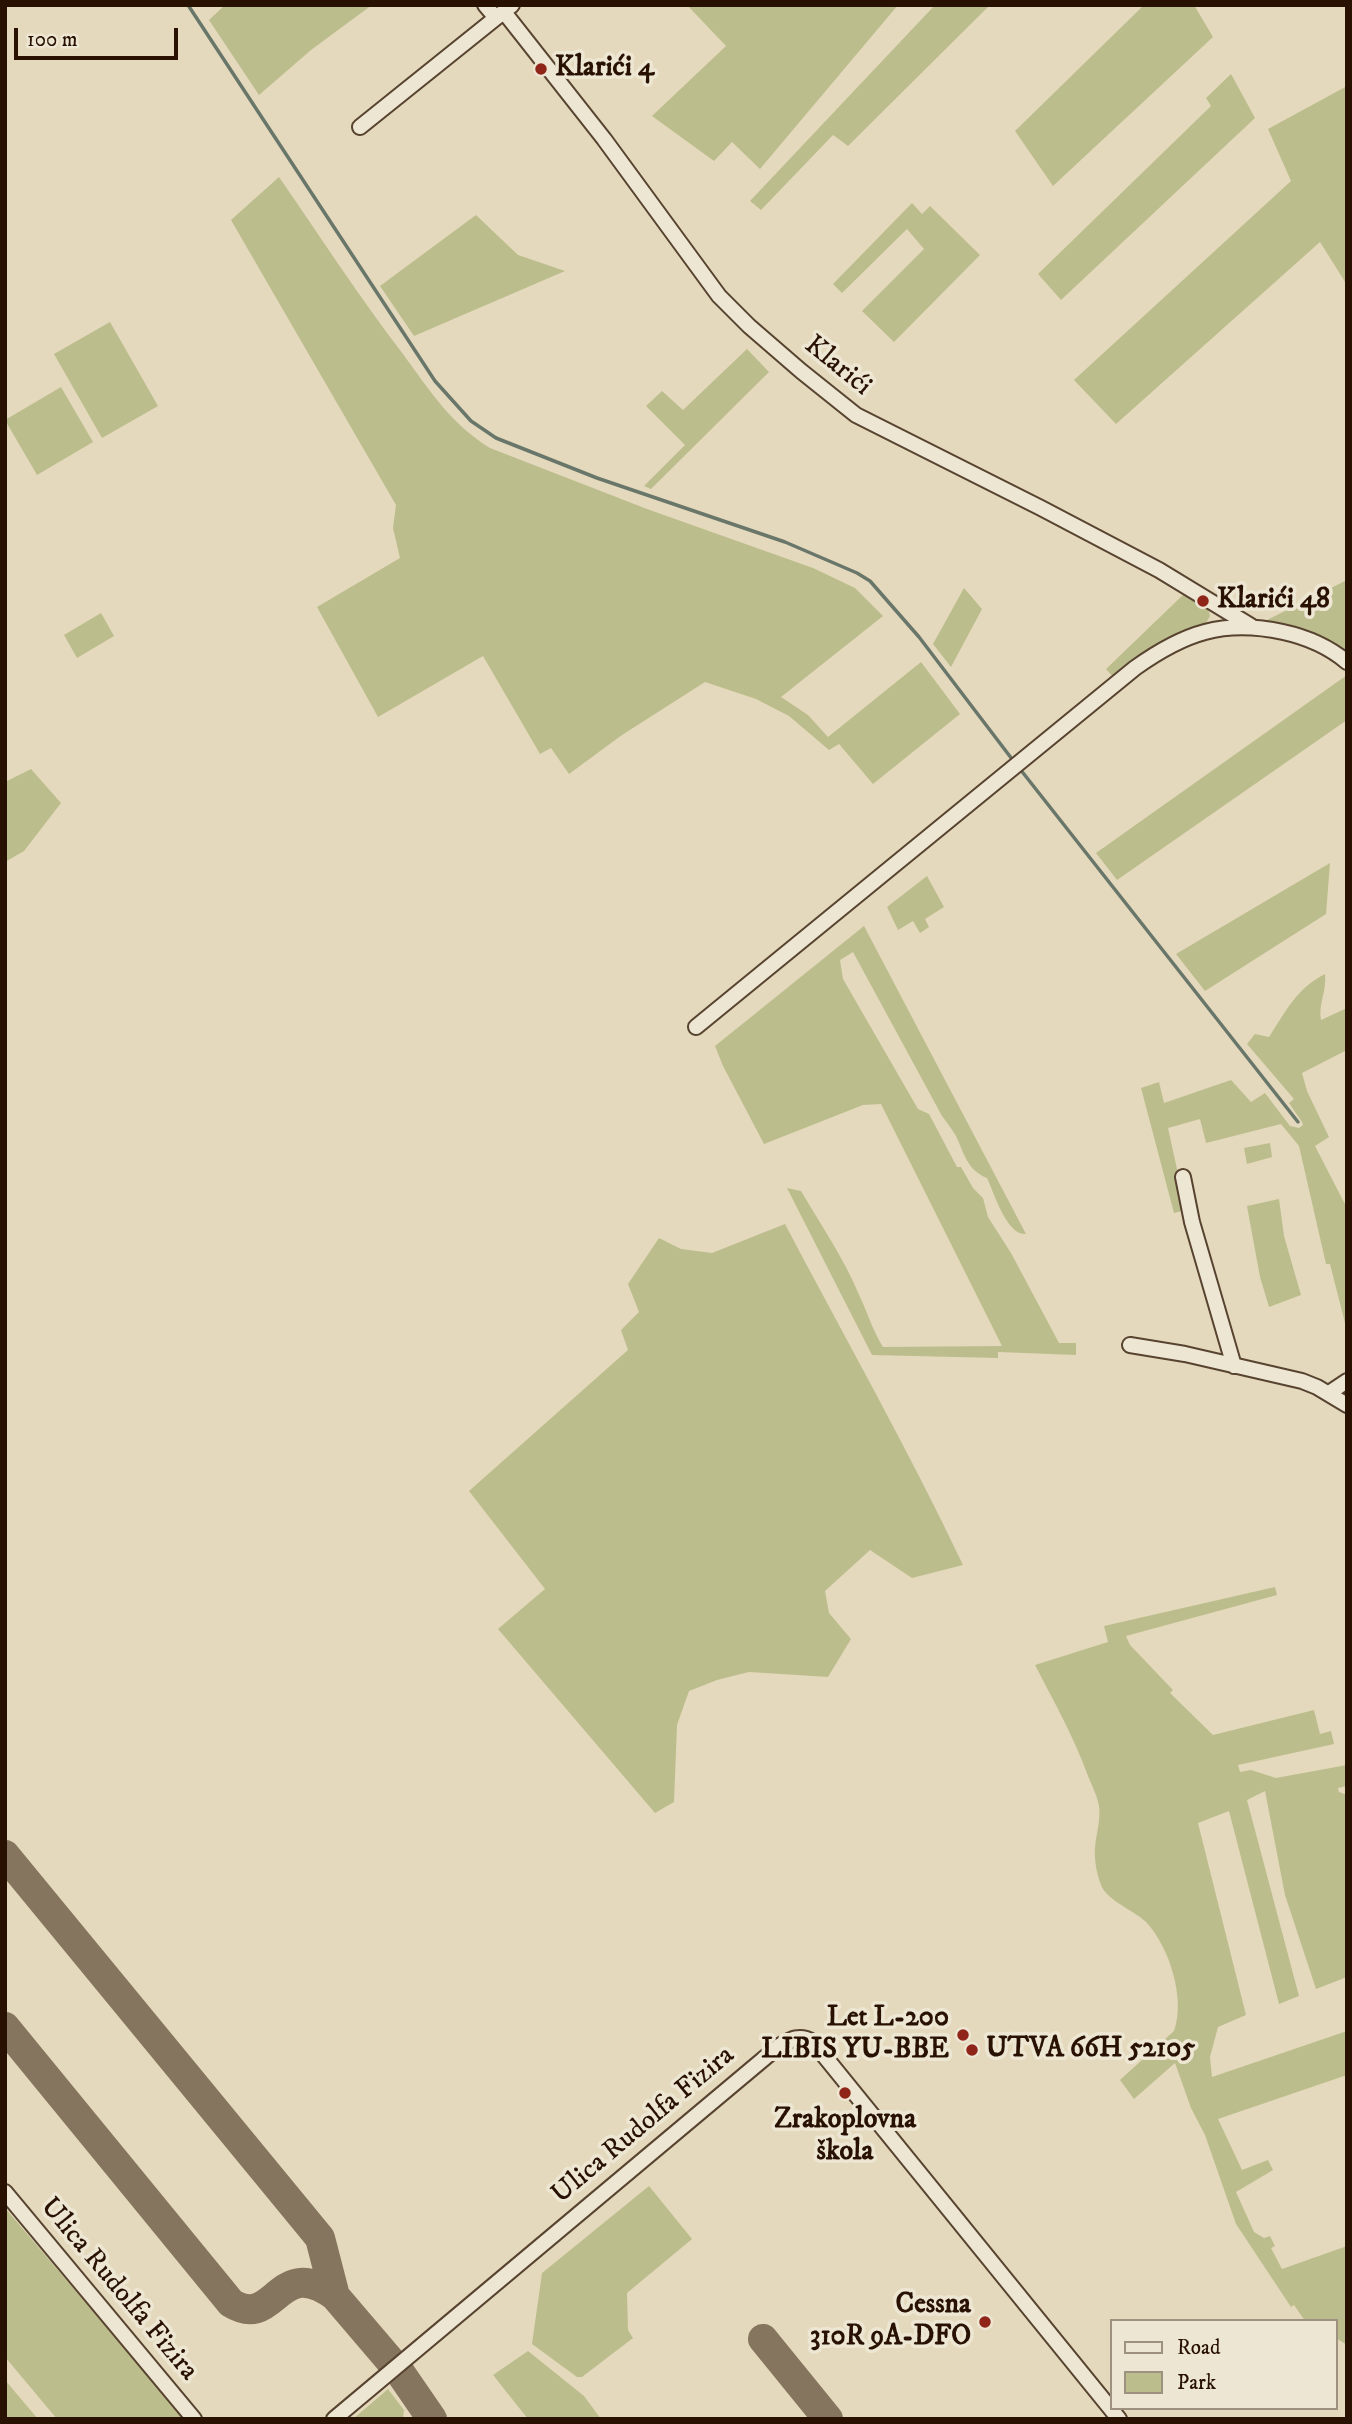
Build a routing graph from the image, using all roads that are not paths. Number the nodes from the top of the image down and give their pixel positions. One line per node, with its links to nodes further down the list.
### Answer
1 (485, 5): 2 (street, Klarići)
2 (504, 12): 3 (street); 4 (street, Klarići)
3 (359, 127)
4 (1251, 626): 5 (street); 6 (street)
5 (1347, 662)
6 (696, 1027)
7 (1183, 1177): 9 (street)
8 (1130, 1345): 9 (street)
9 (1234, 1366): 11 (street)
10 (1347, 1381): 11 (street)
11 (1329, 1393): 12 (street)
12 (1347, 1405)
13 (5, 2192): 15 (street, Ulica Rudolfa Fizira)
14 (1110, 2408): 16 (street, Ulica Rudolfa Fizira)
15 (194, 2419)
16 (334, 2419)

